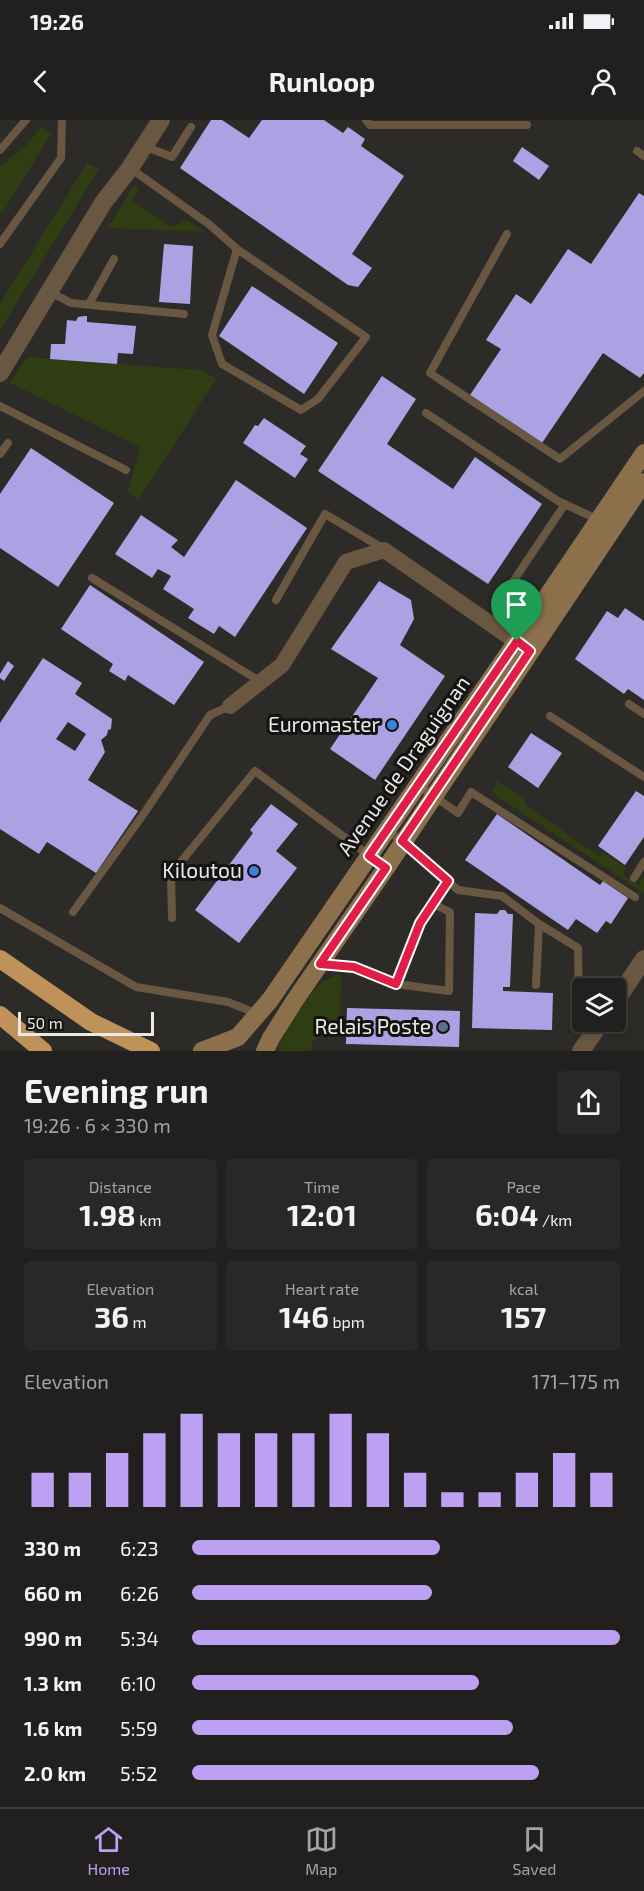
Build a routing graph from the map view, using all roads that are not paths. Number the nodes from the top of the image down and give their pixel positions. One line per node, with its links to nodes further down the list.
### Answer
1 (26, 120): 8 (lane)
2 (62, 120): 11 (lane)
3 (162, 120): 7 (street)
4 (366, 120): 5 (lane)
5 (527, 125)
6 (191, 127): 7 (lane)
7 (143, 146): 9 (street)
8 (0, 150)
9 (130, 168): 12 (lane); 14 (street)
10 (507, 234): 18 (lane)
11 (0, 244)
12 (237, 249): 12 (lane)
13 (114, 259): 15 (lane)
14 (50, 292): 15 (lane); 17 (street)
15 (89, 304): 16 (lane)
16 (184, 314)
17 (0, 373)
18 (644, 391)
19 (0, 406): 24 (lane)
20 (426, 413): 26 (lane)
21 (8, 443): 23 (lane)
22 (644, 453): 27 (main road, Avenue de Draguignan)
23 (0, 454)
24 (126, 470)
25 (644, 482): 27 (main road, Avenue de Draguignan)
26 (565, 504): 27 (lane); 31 (lane)
27 (607, 523): 32 (main road, Avenue de Draguignan)
28 (384, 550): 30 (lane); 32 (street); 33 (street)
29 (92, 578): 33 (lane)
30 (276, 600)
31 (500, 601)
32 (524, 646): 39 (main road, Avenue de Draguignan); 40 (main road, Avenue de Draguignan)
33 (262, 682): 35 (street)
34 (629, 704): 36 (lane)
35 (230, 706): 51 (lane)
36 (644, 714)
37 (550, 716): 38 (lane)
38 (644, 777)
39 (418, 785): 40 (lane); 41 (main road, Avenue de Draguignan)
40 (434, 795): 42 (main road, Avenue de Draguignan); 48 (lane)
41 (387, 830): 42 (lane); 43 (main road, Avenue de Draguignan)
42 (402, 841): 45 (main road, Avenue de Draguignan); 47 (lane)
43 (369, 856): 45 (lane); 52 (lane); 61 (main road, Avenue de Draguignan)
44 (644, 862): 46 (lane)
45 (386, 868): 56 (main road, Avenue de Draguignan)
46 (634, 878)
47 (448, 881): 49 (lane); 53 (lane)
48 (634, 897)
49 (433, 904): 58 (lane); 58 (lane)
50 (0, 908): 61 (lane)
51 (72, 912)
52 (172, 918)
53 (539, 924): 57 (lane); 59 (lane)
54 (0, 959): 64 (highway)
55 (643, 963): 60 (street)
56 (320, 964): 58 (lane); 66 (main road, Avenue de Draguignan)
57 (578, 978)
58 (396, 984)
59 (536, 985)
60 (626, 987)
61 (258, 1014): 65 (main road, Avenue de Draguignan)
62 (0, 1015): 63 (highway)
63 (43, 1051)
64 (152, 1051)
65 (202, 1051)
66 (265, 1051)

